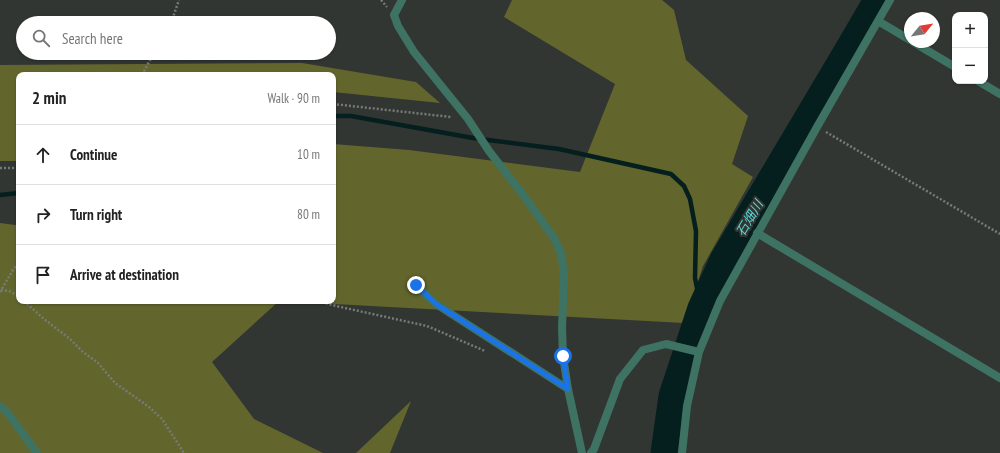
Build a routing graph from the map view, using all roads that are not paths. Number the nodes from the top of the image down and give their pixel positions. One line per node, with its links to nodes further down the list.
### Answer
1 (402, 0): 13 (street)
2 (890, 0): 3 (street)
3 (878, 21): 4 (street); 9 (street)
4 (904, 37)
5 (923, 48): 6 (street)
6 (952, 65)
7 (983, 84): 8 (street)
8 (1000, 94)
9 (757, 233): 11 (street); 12 (street)
10 (416, 285): 13 (street)
11 (699, 352): 17 (street); 18 (street)
12 (1000, 378)
13 (568, 389): 16 (street)
14 (0, 406): 15 (street)
15 (38, 453)
16 (582, 453)
17 (591, 453)
18 (682, 453)

